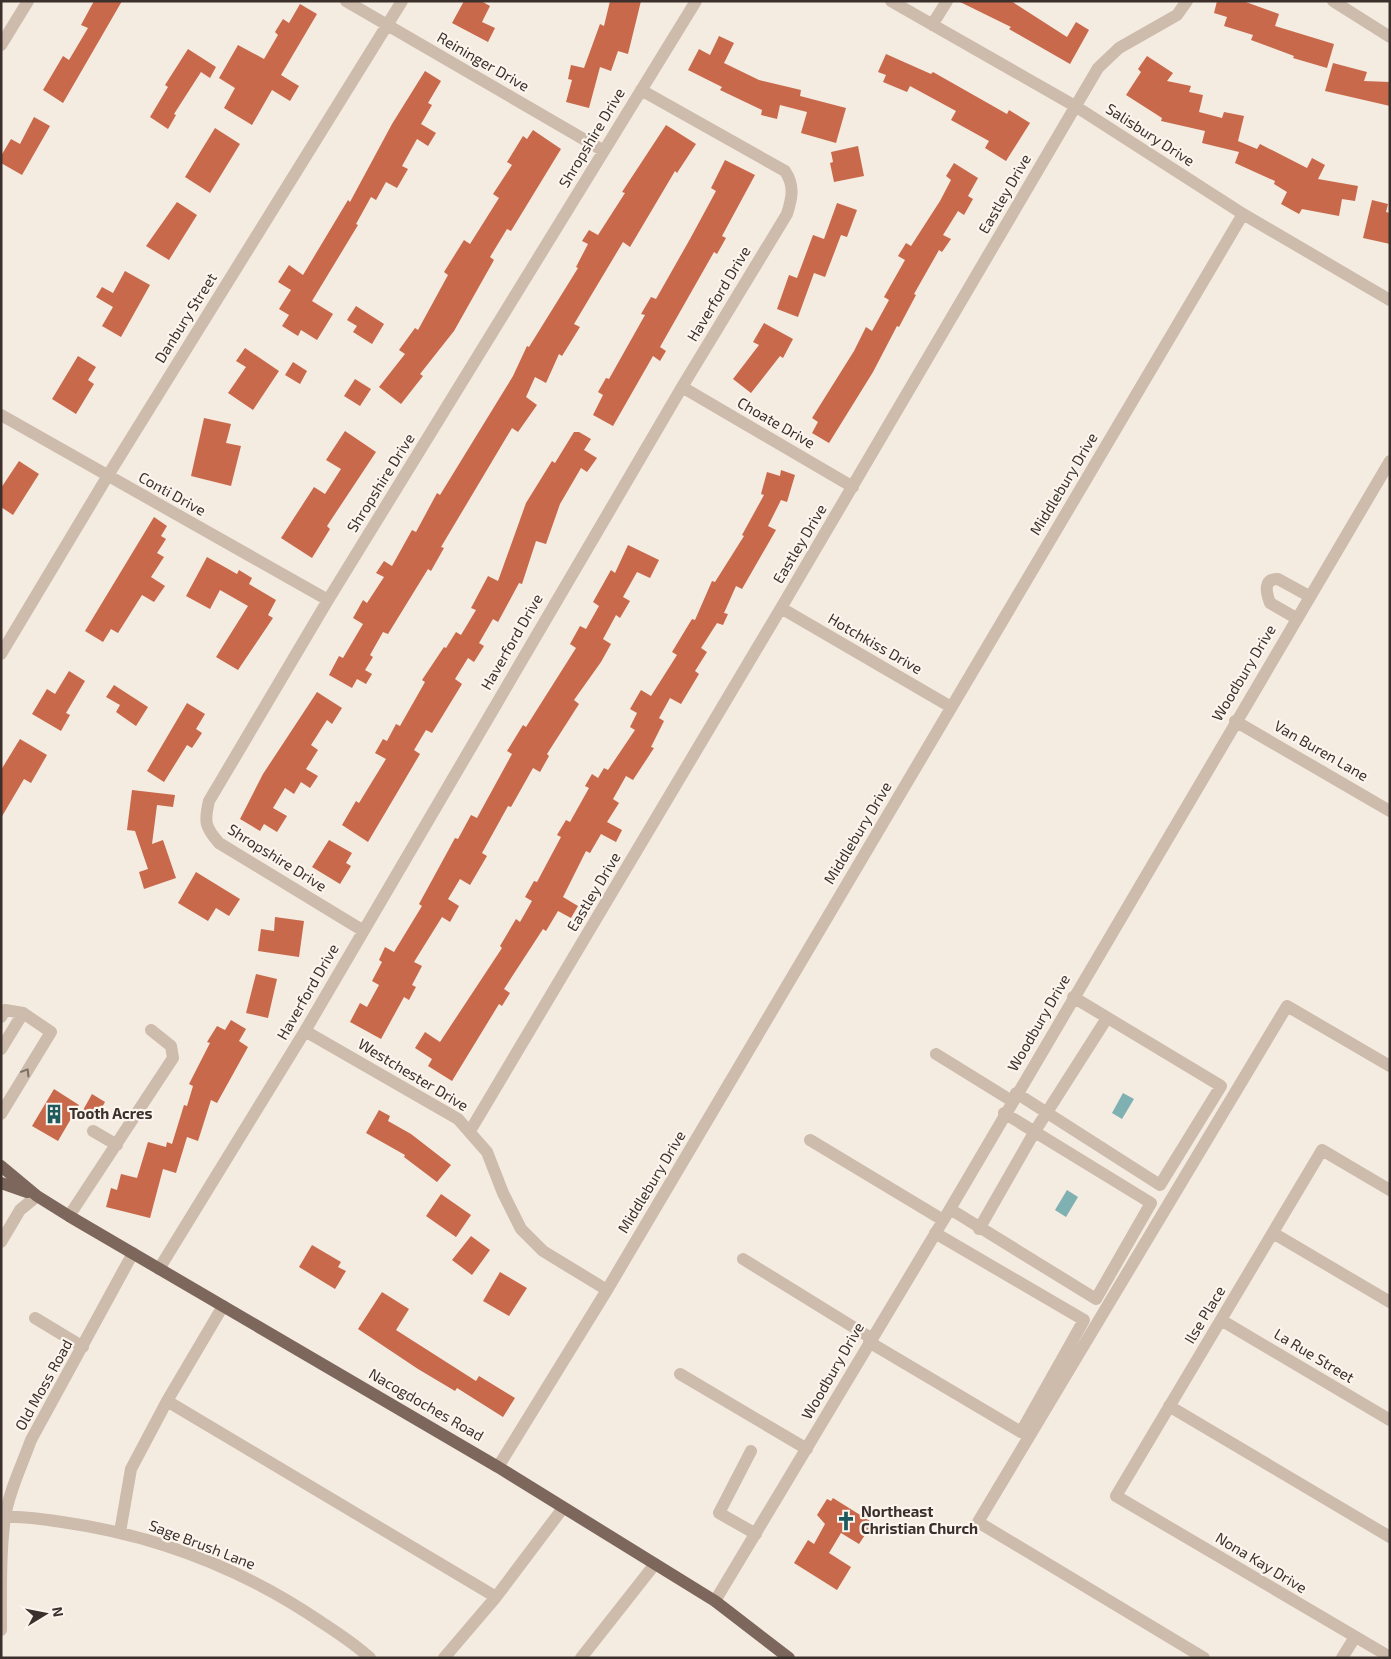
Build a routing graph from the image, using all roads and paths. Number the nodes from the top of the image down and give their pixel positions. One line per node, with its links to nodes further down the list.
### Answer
1 (28, 1): 12 (street)
2 (346, 1): 9 (street, Reininger Drive)
3 (402, 1): 9 (street, Danbury Street)
4 (696, 1): 13 (street, Shropshire Drive)
5 (891, 1): 10 (street, Salisbury Drive)
6 (947, 1): 10 (street)
7 (1187, 1): 14 (street, Eastley Drive)
8 (1333, 1): 11 (street)
9 (386, 25): 15 (street, Reininger Drive); 21 (street, Danbury Street)
10 (932, 25): 14 (street, Salisbury Drive)
11 (1390, 37)
12 (1, 46)
13 (641, 90): 15 (street, Shropshire Drive); 18 (street, Haverford Drive)
14 (1075, 106): 16 (street, Salisbury Drive); 22 (street, Eastley Drive)
15 (604, 151): 24 (street, Shropshire Drive)
16 (1243, 214): 17 (street, Salisbury Drive); 28 (street, Middlebury Drive)
17 (1390, 300)
18 (682, 386): 22 (street, Choate Drive); 31 (street, Haverford Drive)
19 (1, 415): 21 (street, Conti Drive)
20 (1390, 460): 23 (street, Woodbury Drive)
21 (107, 476): 24 (street, Conti Drive); 27 (street, Danbury Street)
22 (853, 487): 25 (street, Eastley Drive)
23 (1309, 596): 26 (street, Woodbury Drive); 26 (street)
24 (328, 600): 31 (street, Shropshire Drive)
25 (782, 608): 28 (street, Hotchkiss Drive); 46 (street, Eastley Drive)
26 (1296, 618): 29 (street, Woodbury Drive)
27 (1, 654)
28 (951, 707): 63 (street, Middlebury Drive)
29 (1235, 720): 30 (street, Van Buren Lane); 32 (street, Woodbury Drive)
30 (1390, 810)
31 (362, 930): 37 (street, Haverford Drive)
32 (1072, 997): 35 (street); 41 (street, Woodbury Drive)
33 (23, 1013): 34 (street); 38 (street); 44 (street, one-way to 33)
34 (1, 1017)
35 (1107, 1018): 43 (street); 43 (street)
36 (151, 1030): 49 (street)
37 (305, 1031): 46 (street, Westchester Drive); 62 (street, Haverford Drive)
38 (1, 1048)
39 (936, 1054): 41 (street)
40 (1390, 1066): 92 (street)
41 (1014, 1097): 42 (street, Woodbury Drive); 43 (street)
42 (1004, 1113): 47 (street); 54 (street, Woodbury Drive)
43 (1046, 1113): 47 (street)
44 (1, 1114)
45 (92, 1131): 49 (street)
46 (470, 1131): 63 (street, Westchester Drive)
47 (1035, 1131): 56 (street); 56 (street)
48 (810, 1140): 54 (street)
49 (117, 1146): 55 (street)
50 (1, 1166): 53 (main road, Nacogdoches Road)
51 (1, 1183): 53 (main road, Nacogdoches Road)
52 (1390, 1190): 58 (street, Ilse Place)
53 (36, 1196): 55 (main road, Nacogdoches Road); 59 (street)
54 (946, 1214): 56 (street); 57 (street, Woodbury Drive)
55 (69, 1216): 60 (main road, Nacogdoches Road)
56 (979, 1229)
57 (935, 1233): 68 (street, Woodbury Drive); 68 (street)
58 (1273, 1233): 64 (street); 67 (street, Ilse Place)
59 (1, 1242)
60 (133, 1253): 62 (main road, Nacogdoches Road); 69 (street, Old Moss Road)
61 (743, 1259): 68 (street)
62 (159, 1269): 65 (main road, Nacogdoches Road)
63 (607, 1290): 76 (street, Middlebury Drive)
64 (1390, 1302)
65 (223, 1306): 71 (street); 76 (main road, Nacogdoches Road)
66 (35, 1318): 69 (street)
67 (1221, 1320): 72 (street, Ilse Place); 73 (street, La Rue Street)
68 (870, 1340): 74 (street, Woodbury Drive)
69 (83, 1347): 79 (street, Old Moss Road)
70 (680, 1374): 74 (street)
71 (167, 1401): 80 (street); 84 (street)
72 (1169, 1406): 77 (street, Ilse Place); 82 (street)
73 (1390, 1420)
74 (806, 1449): 81 (street, Woodbury Drive)
75 (751, 1451): 81 (street)
76 (498, 1467): 78 (main road, Nacogdoches Road)
77 (1116, 1496): 87 (street, Nona Kay Drive)
78 (562, 1508): 83 (main road, Nacogdoches Road); 84 (street)
79 (3, 1517): 80 (street, Sage Brush Lane); 86 (street, Old Moss Road)
80 (120, 1532): 88 (street, Sage Brush Lane)
81 (756, 1534): 85 (street, Woodbury Drive)
82 (1390, 1537)
83 (654, 1564): 85 (main road, Nacogdoches Road); 90 (street)
84 (496, 1597): 89 (street)
85 (715, 1601): 91 (main road, Nacogdoches Road)
86 (1, 1630)
87 (1355, 1637): 93 (street); 94 (street, Nona Kay Drive)
88 (370, 1658)
89 (444, 1658)
90 (581, 1658)
91 (789, 1658)
92 (1204, 1658)
93 (1342, 1658)
94 (1390, 1658)

